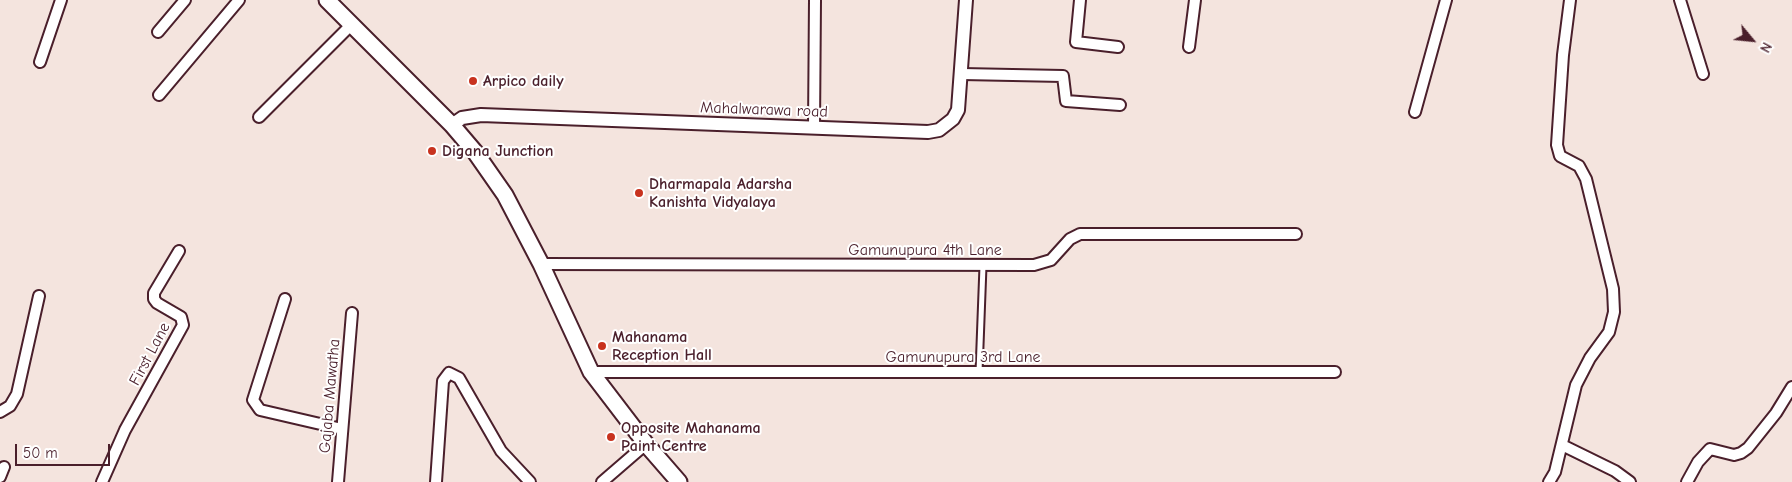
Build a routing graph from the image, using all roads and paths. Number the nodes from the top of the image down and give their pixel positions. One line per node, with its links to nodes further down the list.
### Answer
1 (61, 0): 16 (street)
2 (185, 0): 13 (street)
3 (239, 0): 19 (street)
4 (327, 0): 12 (main road)
5 (815, 0): 24 (street)
6 (966, 0): 17 (street, Mahalwarawa road)
7 (1080, 0): 14 (street)
8 (1195, 0): 15 (street)
9 (1446, 0): 21 (street)
10 (1570, 0): 39 (street)
11 (1680, 0): 18 (street)
12 (351, 24): 22 (street); 23 (main road)
13 (158, 32)
14 (1118, 47)
15 (1188, 47)
16 (40, 62)
17 (962, 74): 20 (street); 24 (street, Mahalwarawa road)
18 (1703, 74)
19 (159, 95)
20 (1120, 105)
21 (1415, 112)
22 (259, 116)
23 (452, 125): 24 (street, Mahalwarawa road); 27 (main road)
24 (814, 128)
25 (1296, 234): 28 (street, Gamunupura 4th Lane)
26 (179, 251): 40 (street, First Lane)
27 (541, 264): 28 (street, Gamunupura 4th Lane); 32 (main road)
28 (983, 266): 33 (lane)
29 (39, 296): 36 (street)
30 (285, 299): 37 (street)
31 (352, 313): 37 (street, Gajaba Mawatha)
32 (591, 372): 33 (street, Gamunupura 3rd Lane); 38 (main road)
33 (979, 372): 34 (street, Gamunupura 3rd Lane)
34 (1335, 372)
35 (1792, 387): 48 (street)
36 (0, 412)
37 (342, 429): 41 (street, Gajaba Mawatha)
38 (646, 444): 44 (street); 45 (main road)
39 (1562, 445): 46 (street); 47 (street)
40 (102, 482)
41 (338, 482)
42 (436, 482): 43 (street)
43 (530, 482)
44 (602, 482)
45 (679, 482)
46 (1549, 482)
47 (1630, 482)
48 (1687, 482)

